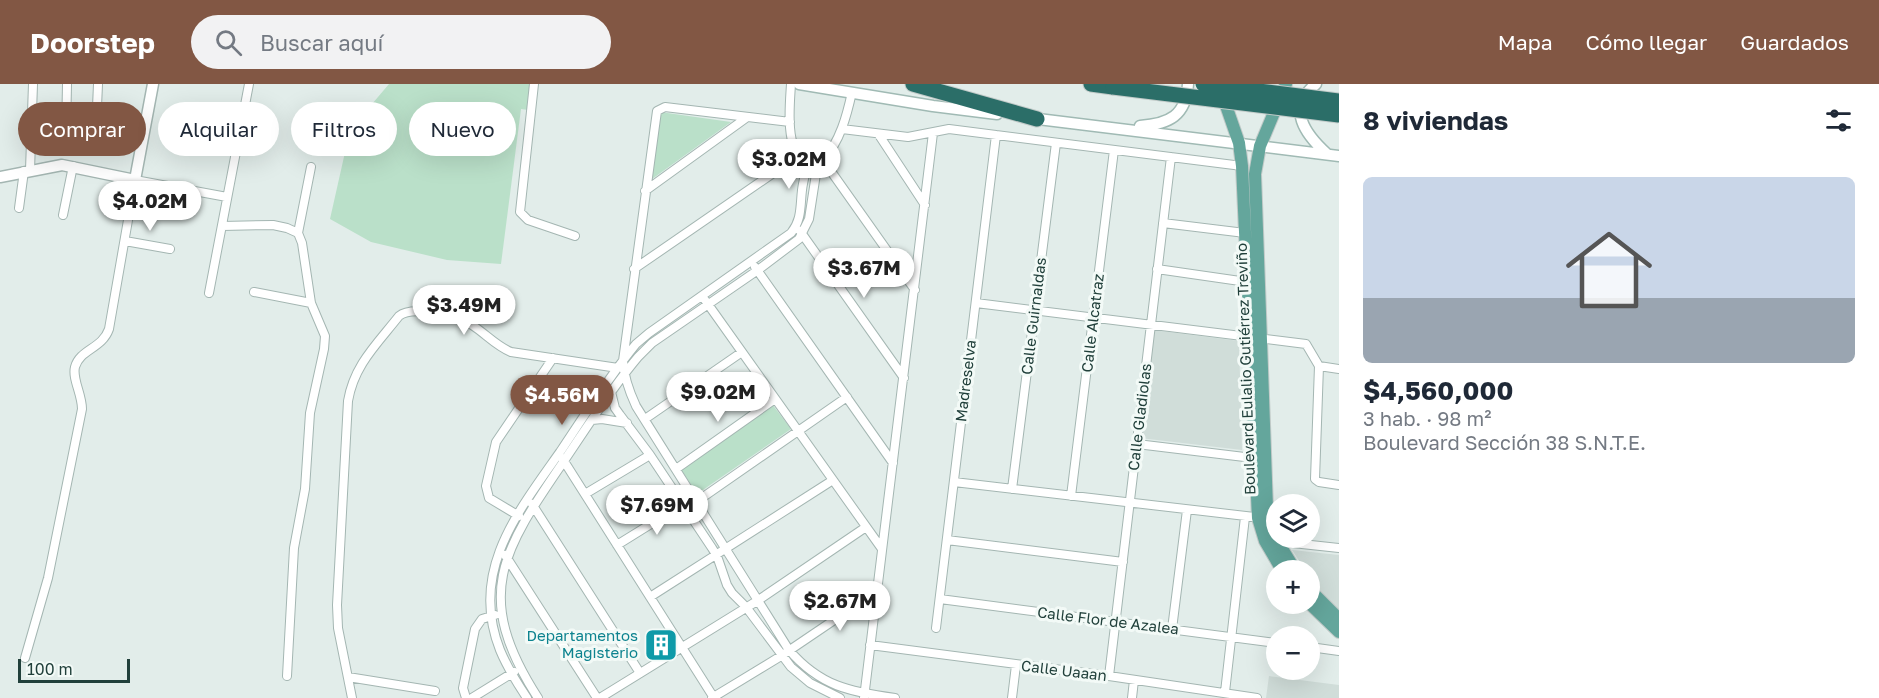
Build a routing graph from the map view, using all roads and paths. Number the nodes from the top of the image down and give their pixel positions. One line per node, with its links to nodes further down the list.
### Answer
1 (33, 84): 40 (street)
2 (67, 84): 3 (street)
3 (98, 84)
4 (153, 84): 42 (main road)
5 (249, 84): 44 (street)
6 (534, 84): 54 (street)
7 (791, 84): 21 (street)
8 (799, 84): 16 (main road)
9 (914, 84): 20 (highway)
10 (1091, 84): 18 (highway, bridge)
11 (1188, 84): 22 (main road)
12 (1203, 84): 17 (highway, bridge)
13 (1218, 84): 28 (main road, Boulevard Eulalio Gutiérrez Treviño)
14 (1286, 84): 29 (main road, Boulevard Eulalio Gutiérrez Treviño)
15 (1316, 84): 31 (main road)
16 (852, 92): 20 (main road); 23 (street)
17 (1339, 101)
18 (1339, 116)
19 (746, 118): 21 (street); 43 (street); 43 (street)
20 (1036, 119): 22 (main road)
21 (790, 122): 32 (street)
22 (1118, 128): 28 (main road)
23 (842, 129): 25 (street); 36 (street)
24 (933, 133): 25 (street); 26 (street); 45 (street)
25 (879, 135): 45 (street)
26 (996, 135): 27 (street); 68 (street, Madreselva)
27 (1056, 143): 30 (street); 69 (street, Calle Guirnaldas)
28 (1239, 143): 29 (main road); 38 (main road, Boulevard Eulalio Gutiérrez Treviño)
29 (1260, 146): 31 (main road); 72 (main road, Boulevard Eulalio Gutiérrez Treviño)
30 (1114, 150): 34 (street); 70 (street, Calle Alcatraz)
31 (1327, 154): 33 (main road)
32 (798, 156): 35 (street); 58 (street)
33 (1339, 156)
34 (1171, 157): 38 (street); 48 (street, Calle Gladiolas)
35 (808, 161): 36 (street); 49 (street)
36 (820, 161): 53 (street); 62 (street)
37 (73, 166): 40 (main road); 42 (main road); 47 (street)
38 (1242, 166): 52 (main road, Boulevard Eulalio Gutiérrez Treviño)
39 (311, 167): 51 (street)
40 (27, 170): 41 (main road); 46 (street)
41 (0, 177)
42 (135, 180): 44 (street); 55 (street)
43 (645, 190): 58 (street)
44 (227, 197): 50 (street)
45 (925, 205): 62 (street)
46 (20, 208)
47 (63, 215)
48 (1163, 223): 52 (street); 59 (street, Calle Gladiolas)
49 (797, 225): 53 (street); 57 (street)
50 (222, 226): 51 (street); 64 (street)
51 (298, 233): 66 (street)
52 (1245, 233): 61 (main road, Boulevard Eulalio Gutiérrez Treviño)
53 (803, 234): 60 (street); 79 (street)
54 (575, 236)
55 (125, 241): 56 (street); 145 (street)
56 (170, 249)
57 (751, 261): 60 (street); 65 (street)
58 (634, 269): 76 (street)
59 (1157, 269): 61 (street); 71 (street, Calle Gladiolas)
60 (758, 270): 67 (street); 81 (street)
61 (1247, 282): 72 (main road, Boulevard Eulalio Gutiérrez Treviño)
62 (915, 290): 79 (street)
63 (254, 292): 66 (street)
64 (209, 293)
65 (702, 295): 67 (street); 76 (street)
66 (311, 303): 149 (street)
67 (708, 303): 73 (street); 76 (street)
68 (976, 303): 69 (street); 94 (street, Madreselva)
69 (1035, 310): 70 (street); 96 (street, Calle Guirnaldas)
70 (1093, 317): 71 (street); 98 (street, Calle Alcatraz)
71 (1151, 325): 72 (street); 87 (street, Calle Gladiolas)
72 (1254, 338): 75 (street); 90 (main road, Boulevard Eulalio Gutiérrez Treviño)
73 (742, 352): 82 (street); 83 (street)
74 (553, 358): 76 (street); 105 (street); 151 (street)
75 (1319, 366): 77 (street); 95 (street)
76 (621, 368): 78 (street); 80 (street); 83 (street)
77 (1339, 369)
78 (611, 377): 80 (street); 89 (street)
79 (904, 378): 91 (street)
80 (611, 394): 84 (street); 85 (street)
81 (847, 397): 86 (street); 91 (street)
82 (775, 399): 86 (street); 92 (street)
83 (645, 419): 92 (street)
84 (592, 420): 85 (street); 89 (street)
85 (627, 424): 88 (street)
86 (798, 431): 93 (street); 100 (street)
87 (1137, 444): 90 (street); 101 (street, Calle Gladiolas)
88 (650, 455): 97 (street); 102 (street)
89 (561, 457): 97 (street); 99 (street); 103 (street)
90 (1259, 459): 107 (main road, Boulevard Eulalio Gutiérrez Treviño)
91 (893, 463): 118 (street)
92 (676, 469): 100 (street)
93 (833, 480): 109 (street); 117 (street)
94 (954, 482): 96 (street); 111 (street, Madreselva)
95 (1339, 485)
96 (1012, 489): 98 (street)
97 (585, 494): 112 (street)
98 (1071, 496): 101 (street)
99 (528, 498): 103 (street); 105 (street)
100 (696, 502): 117 (street)
101 (1130, 503): 104 (street); 122 (street, Calle Gladiolas)
102 (683, 504): 112 (street); 119 (street)
103 (534, 507): 108 (street); 148 (street)
104 (1187, 510): 106 (street); 135 (street)
105 (517, 515): 108 (street); 114 (street)
106 (1245, 517): 107 (street); 137 (street)
107 (1263, 518): 110 (main road, Boulevard Eulalio Gutiérrez Treviño)
108 (525, 520): 120 (street)
109 (866, 527): 118 (street); 127 (street)
110 (1266, 527)
111 (947, 540): 122 (street); 125 (street, Madreselva)
112 (617, 545): 124 (street)
113 (1320, 546): 116 (street)
114 (500, 547): 120 (street); 131 (street)
115 (1277, 548): 121 (main road, Boulevard Eulalio Gutiérrez Treviño)
116 (1339, 548)
117 (726, 549): 119 (street); 127 (street)
118 (882, 549): 123 (street)
119 (717, 556): 124 (street); 128 (street)
120 (507, 557): 129 (street); 162 (street)
121 (1287, 560)
122 (1123, 562): 133 (street, Calle Gladiolas)
123 (877, 591): 139 (street); 142 (street)
124 (650, 597): 140 (street)
125 (940, 599): 133 (street, Calle Flor de Azalea); 134 (street, Madreselva)
126 (1320, 600): 132 (main road)
127 (757, 601): 128 (street); 142 (street)
128 (746, 608): 140 (street); 144 (street)
129 (501, 614): 131 (street); 147 (street)
130 (1320, 614): 136 (main road)
131 (491, 615): 147 (street); 158 (street)
132 (1339, 619)
133 (1116, 621): 135 (street, Calle Flor de Azalea); 150 (street, Calle Gladiolas)
134 (936, 628)
135 (1172, 629): 137 (street, Calle Flor de Azalea)
136 (1339, 632)
137 (1231, 636): 138 (street, Calle Flor de Azalea); 154 (street)
138 (1266, 641)
139 (870, 645): 146 (street, Calle Uaaan); 156 (street)
140 (682, 647): 148 (street); 163 (street)
141 (1320, 648): 143 (street)
142 (789, 650): 144 (street); 156 (street)
143 (1339, 651)
144 (781, 656): 155 (street); 163 (street)
145 (25, 658)
146 (1016, 664): 150 (street, Calle Uaaan); 166 (street)
147 (515, 671): 159 (street); 160 (street); 161 (street)
148 (640, 673): 162 (street)
149 (287, 676)
150 (1109, 676): 152 (street, Calle Uaaan)
151 (348, 677): 153 (street); 157 (street)
152 (1134, 680): 154 (street, Calle Uaaan); 167 (street)
153 (435, 691)
154 (1225, 692): 168 (street, Calle Uaaan)
155 (826, 696): 164 (street)
156 (864, 696): 165 (street)
157 (352, 698)
158 (466, 698)
159 (472, 698)
160 (527, 698)
161 (538, 698)
162 (598, 698)
163 (713, 698)
164 (840, 698)
165 (895, 698)
166 (1012, 698)
167 (1132, 698)
168 (1257, 698)

